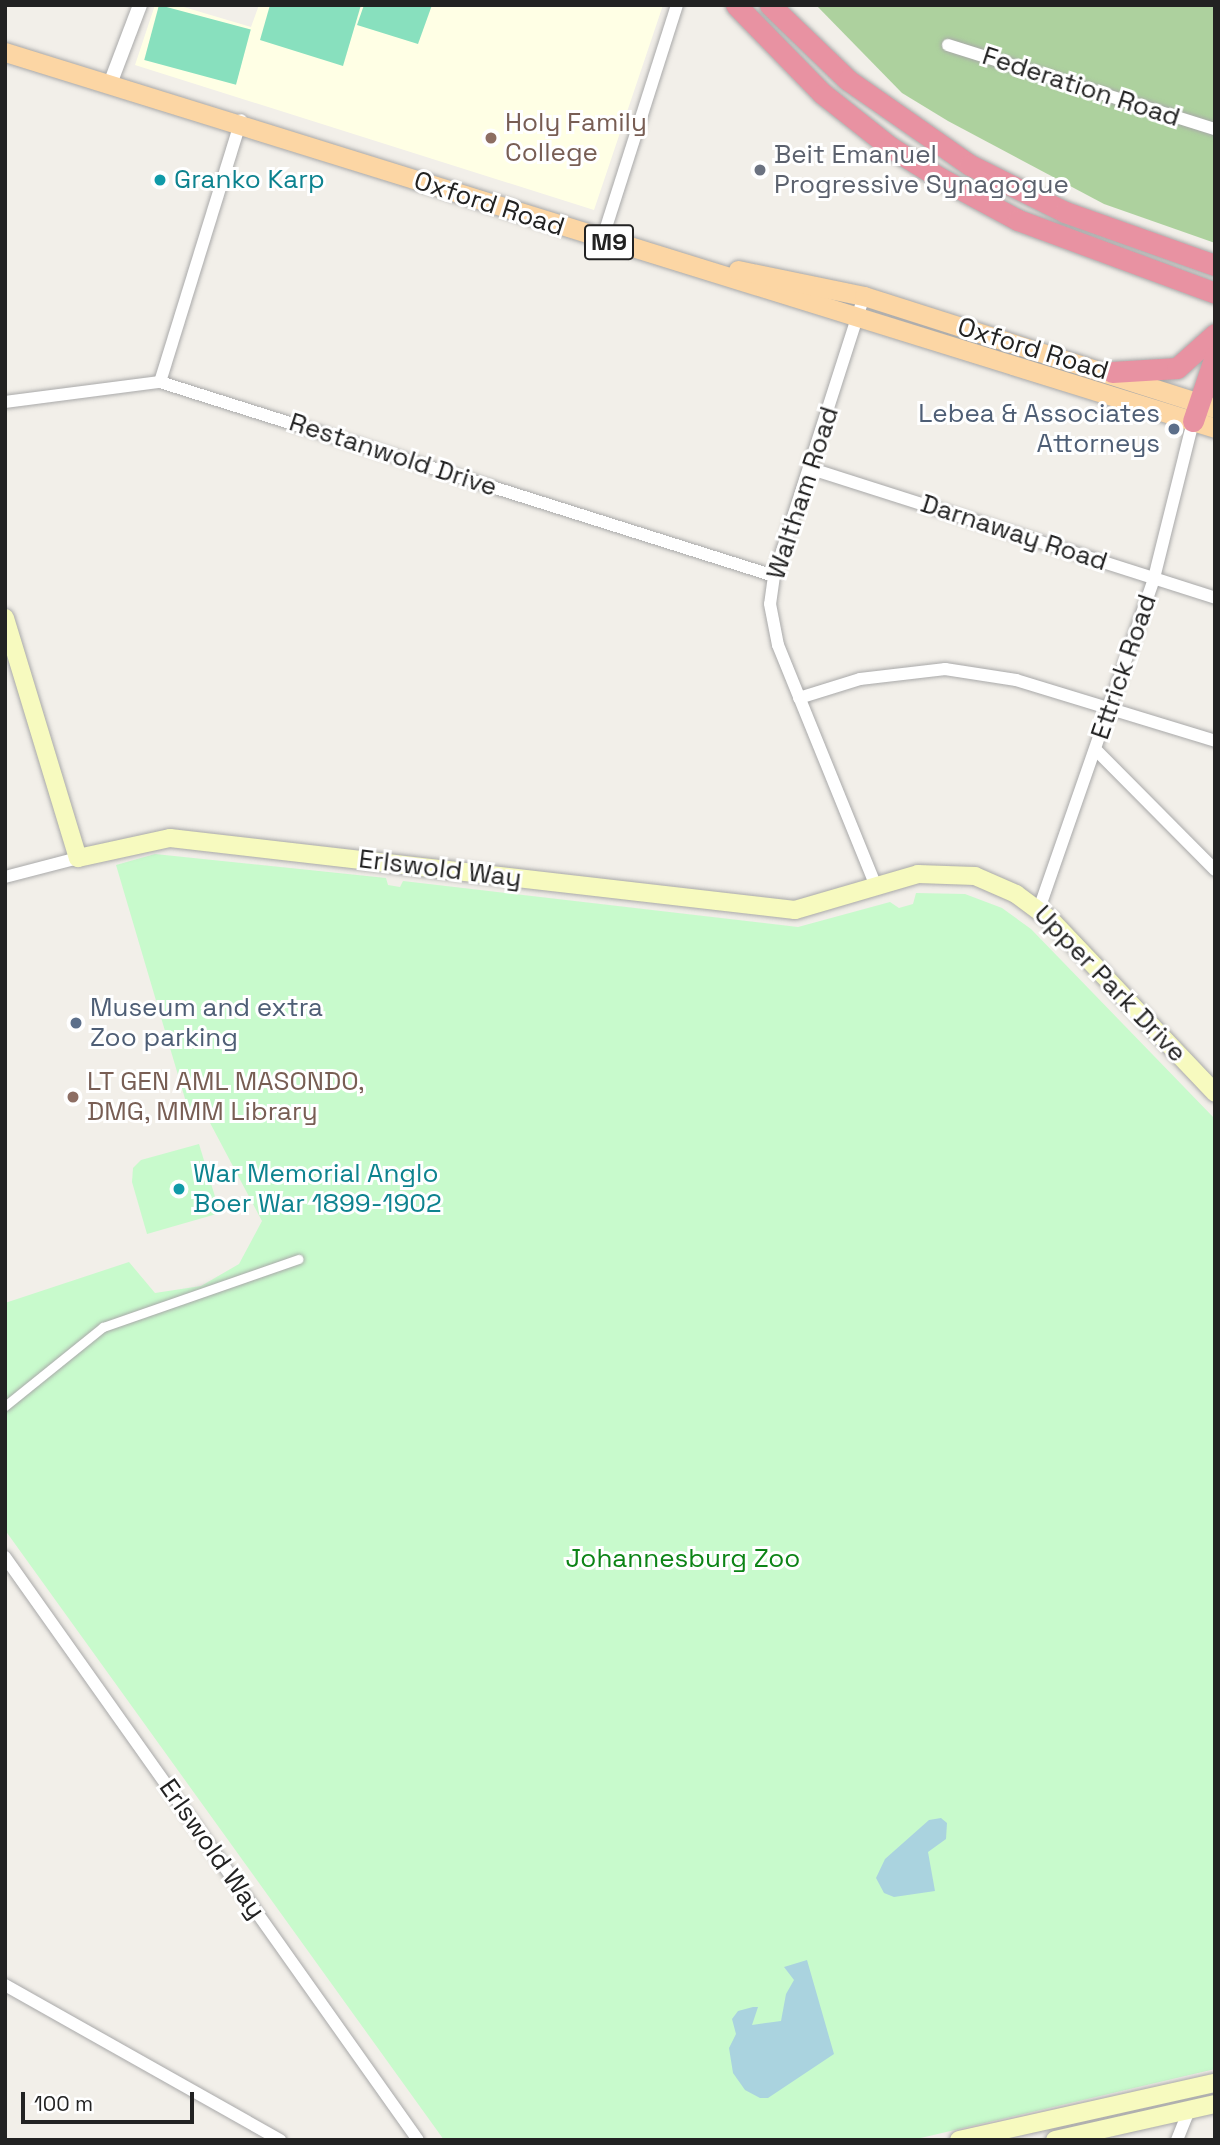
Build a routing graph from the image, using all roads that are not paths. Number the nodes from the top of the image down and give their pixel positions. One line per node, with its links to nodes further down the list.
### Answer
1 (140, 5): 8 (street)
2 (677, 5): 11 (street)
3 (736, 5): 13 (highway)
4 (771, 5): 12 (highway)
5 (5, 41): 8 (main road, Oxford Road / M9)
6 (948, 45): 10 (street, Federation Road)
7 (5, 52): 8 (main road, Oxford Road / M9)
8 (111, 80): 9 (main road, Oxford Road / M9)
9 (241, 121): 11 (main road, Oxford Road / M9); 19 (street)
10 (1215, 129)
11 (603, 235): 14 (main road, Oxford Road / M9); 15 (main road, Oxford Road / M9)
12 (1215, 265)
13 (1207, 291)
14 (864, 296): 15 (street, Waltham Road); 18 (main road, Oxford Road / M9)
15 (858, 318): 21 (main road, Oxford Road / M9); 23 (street, Waltham Road)
16 (1215, 334): 18 (highway)
17 (1215, 356): 21 (highway)
18 (1112, 372): 21 (main road, Oxford Road / M9)
19 (160, 382): 20 (street, Restanwold Drive); 24 (street, Restanwold Drive)
20 (5, 402)
21 (1203, 410): 22 (main road, Oxford Road / M9); 25 (street, Ettrick Road)
22 (1215, 428)
23 (812, 469): 24 (street, Waltham Road); 25 (street, Darnaway Road)
24 (774, 576): 28 (street, Waltham Road)
25 (1154, 578): 26 (street, Darnaway Road); 29 (street, Ettrick Road)
26 (1215, 598)
27 (5, 618): 32 (main road)
28 (799, 698): 29 (street); 35 (street, Waltham Road)
29 (1110, 708): 30 (street); 31 (street, Ettrick Road)
30 (1215, 741)
31 (1096, 750): 33 (street); 36 (street, Ettrick Road)
32 (78, 858): 34 (street, Erlswold Way); 35 (main road, Erlswold Way)
33 (1215, 870)
34 (5, 877)
35 (875, 884): 36 (main road, Upper Park Drive)
36 (1039, 909): 37 (main road, Upper Park Drive)
37 (1215, 1093)
38 (298, 1259): 39 (street)
39 (5, 1406)
40 (5, 1558): 47 (street, Erlswold Way)
41 (5, 1985): 46 (street)
42 (1215, 2083): 45 (main road)
43 (1215, 2104): 44 (main road)
44 (1189, 2110): 48 (main road); 49 (street)
45 (965, 2139)
46 (280, 2140)
47 (418, 2140)
48 (1055, 2140)
49 (1177, 2140)

